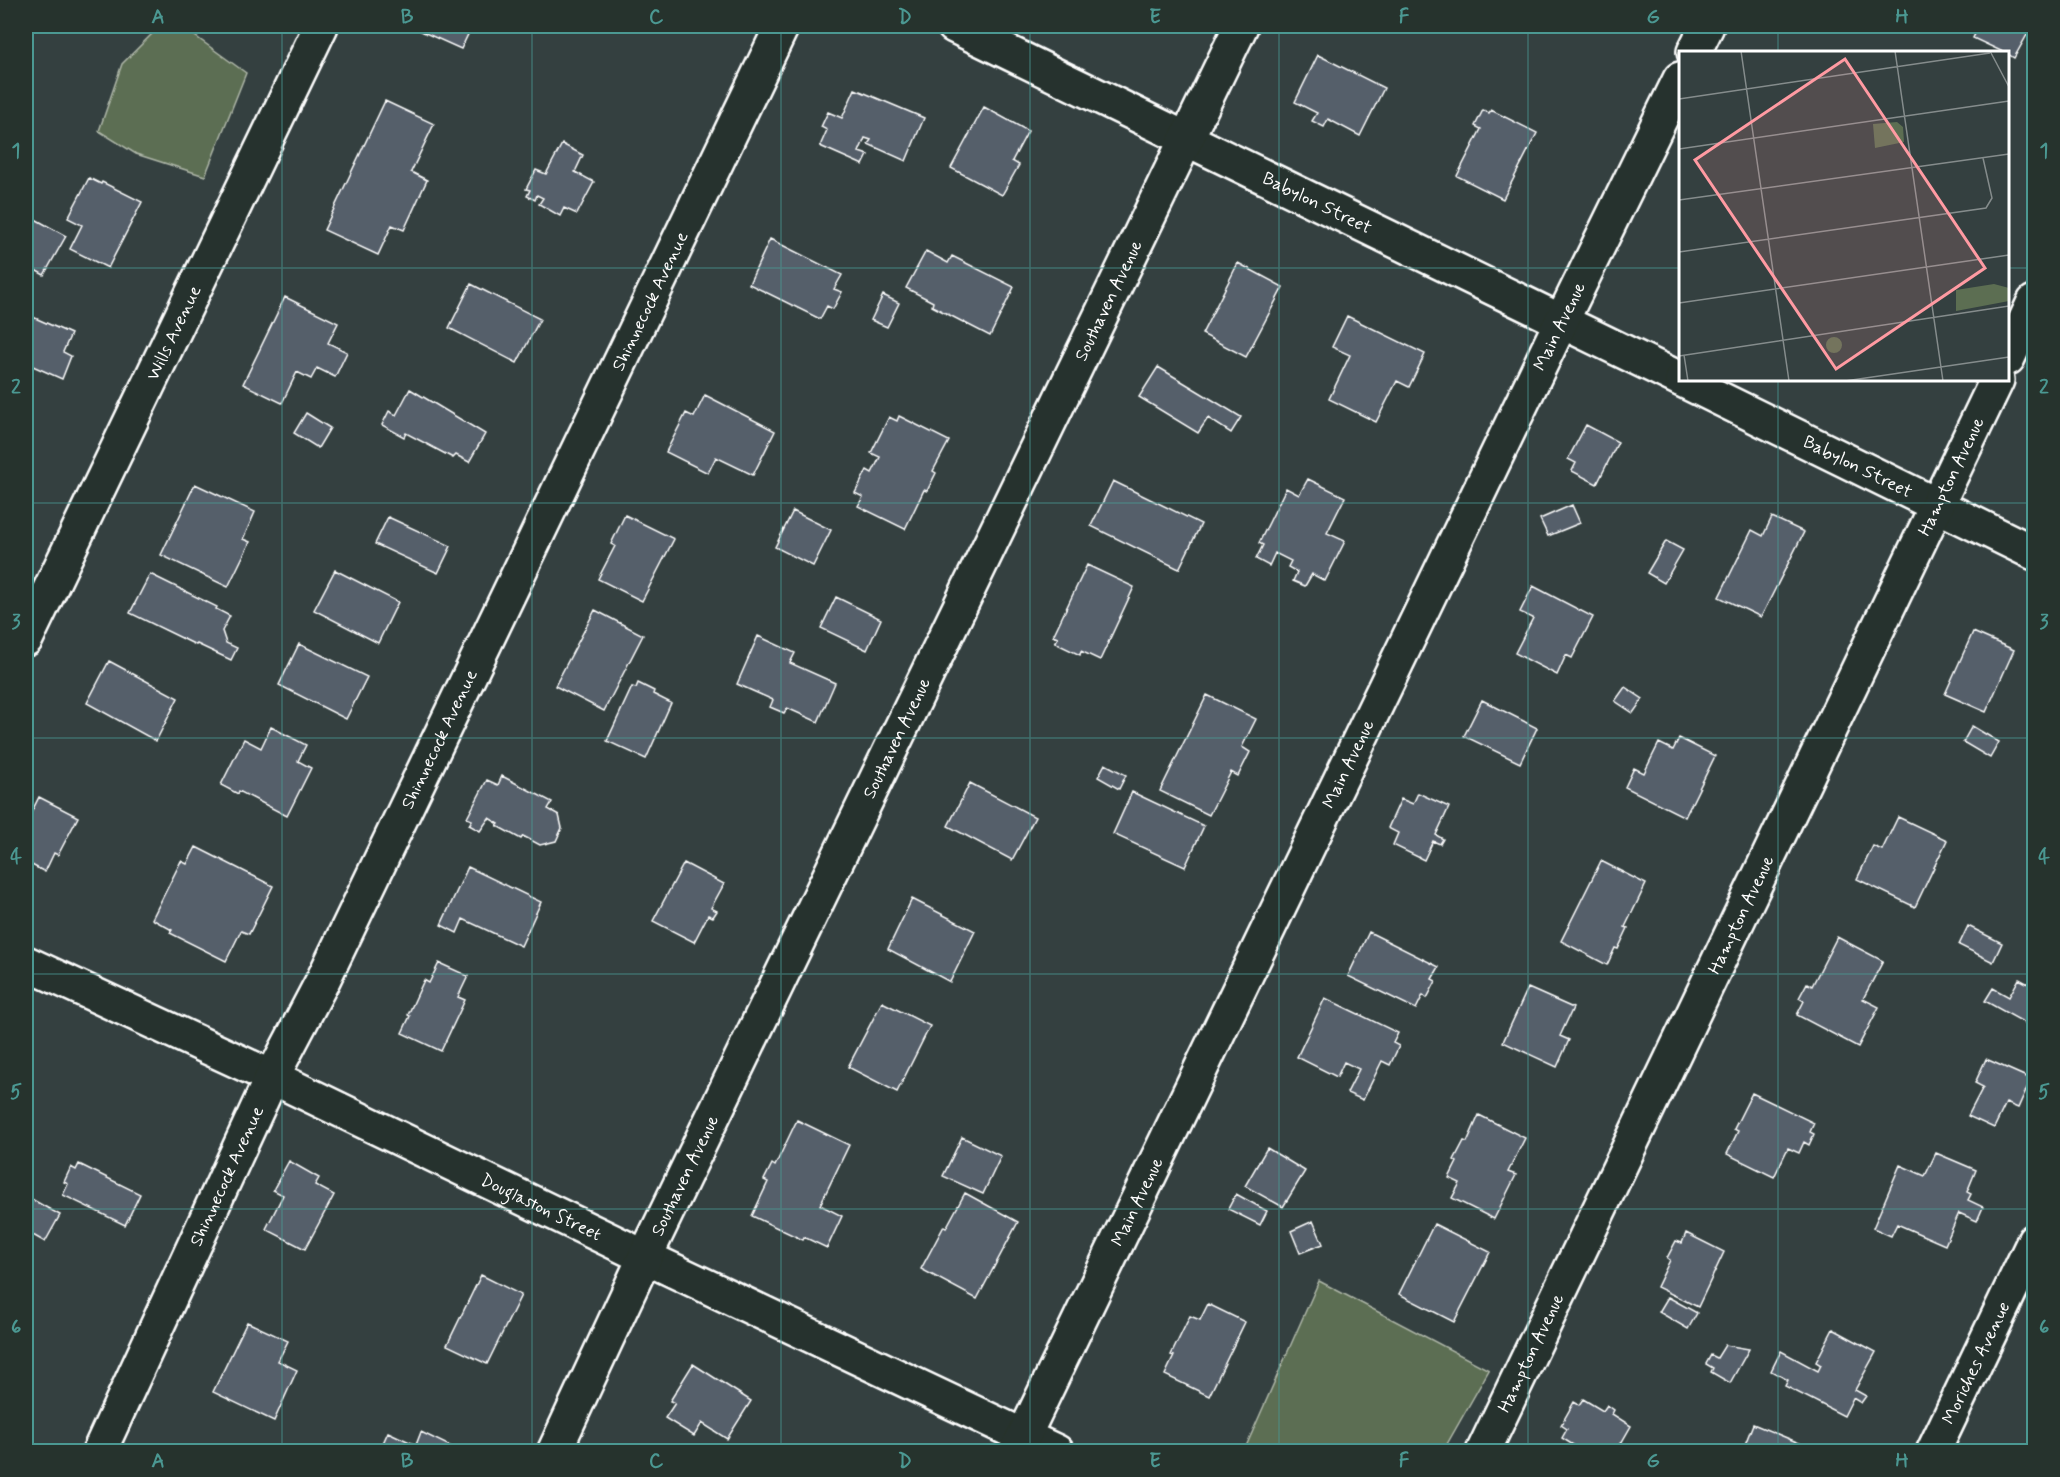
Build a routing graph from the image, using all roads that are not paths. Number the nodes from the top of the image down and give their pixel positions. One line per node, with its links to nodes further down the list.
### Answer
1 (321, 26): 17 (street, Wills Avenue)
2 (782, 26): 19 (street, Shinnecock Avenue)
3 (954, 26): 8 (street, Babylon Street)
4 (1241, 26): 8 (street, Southaven Avenue)
5 (1707, 26): 6 (street)
6 (1694, 51)
7 (1679, 81): 10 (street, Main Avenue)
8 (1187, 139): 10 (street, Babylon Street); 21 (street, Southaven Avenue)
9 (2034, 302): 11 (street)
10 (1562, 320): 12 (street, Babylon Street); 22 (street, Main Avenue)
11 (2009, 354)
12 (1679, 378)
13 (1685, 381): 15 (street, Babylon Street)
14 (1997, 381): 15 (street, Hampton Avenue)
15 (1937, 505): 16 (street, Babylon Street); 26 (street, Hampton Avenue)
16 (2034, 553)
17 (26, 639)
18 (26, 963): 19 (street, Douglaston Street)
19 (272, 1077): 21 (street, Douglaston Street); 23 (street, Shinnecock Avenue)
20 (2034, 1241): 27 (street, Moriches Avenue)
21 (645, 1257): 22 (street, Douglaston Street); 24 (street, Southaven Avenue)
22 (1020, 1444): 25 (street, Douglaston Street)
23 (99, 1452)
24 (554, 1452)
25 (1057, 1452)
26 (1483, 1452)
27 (1933, 1452)

